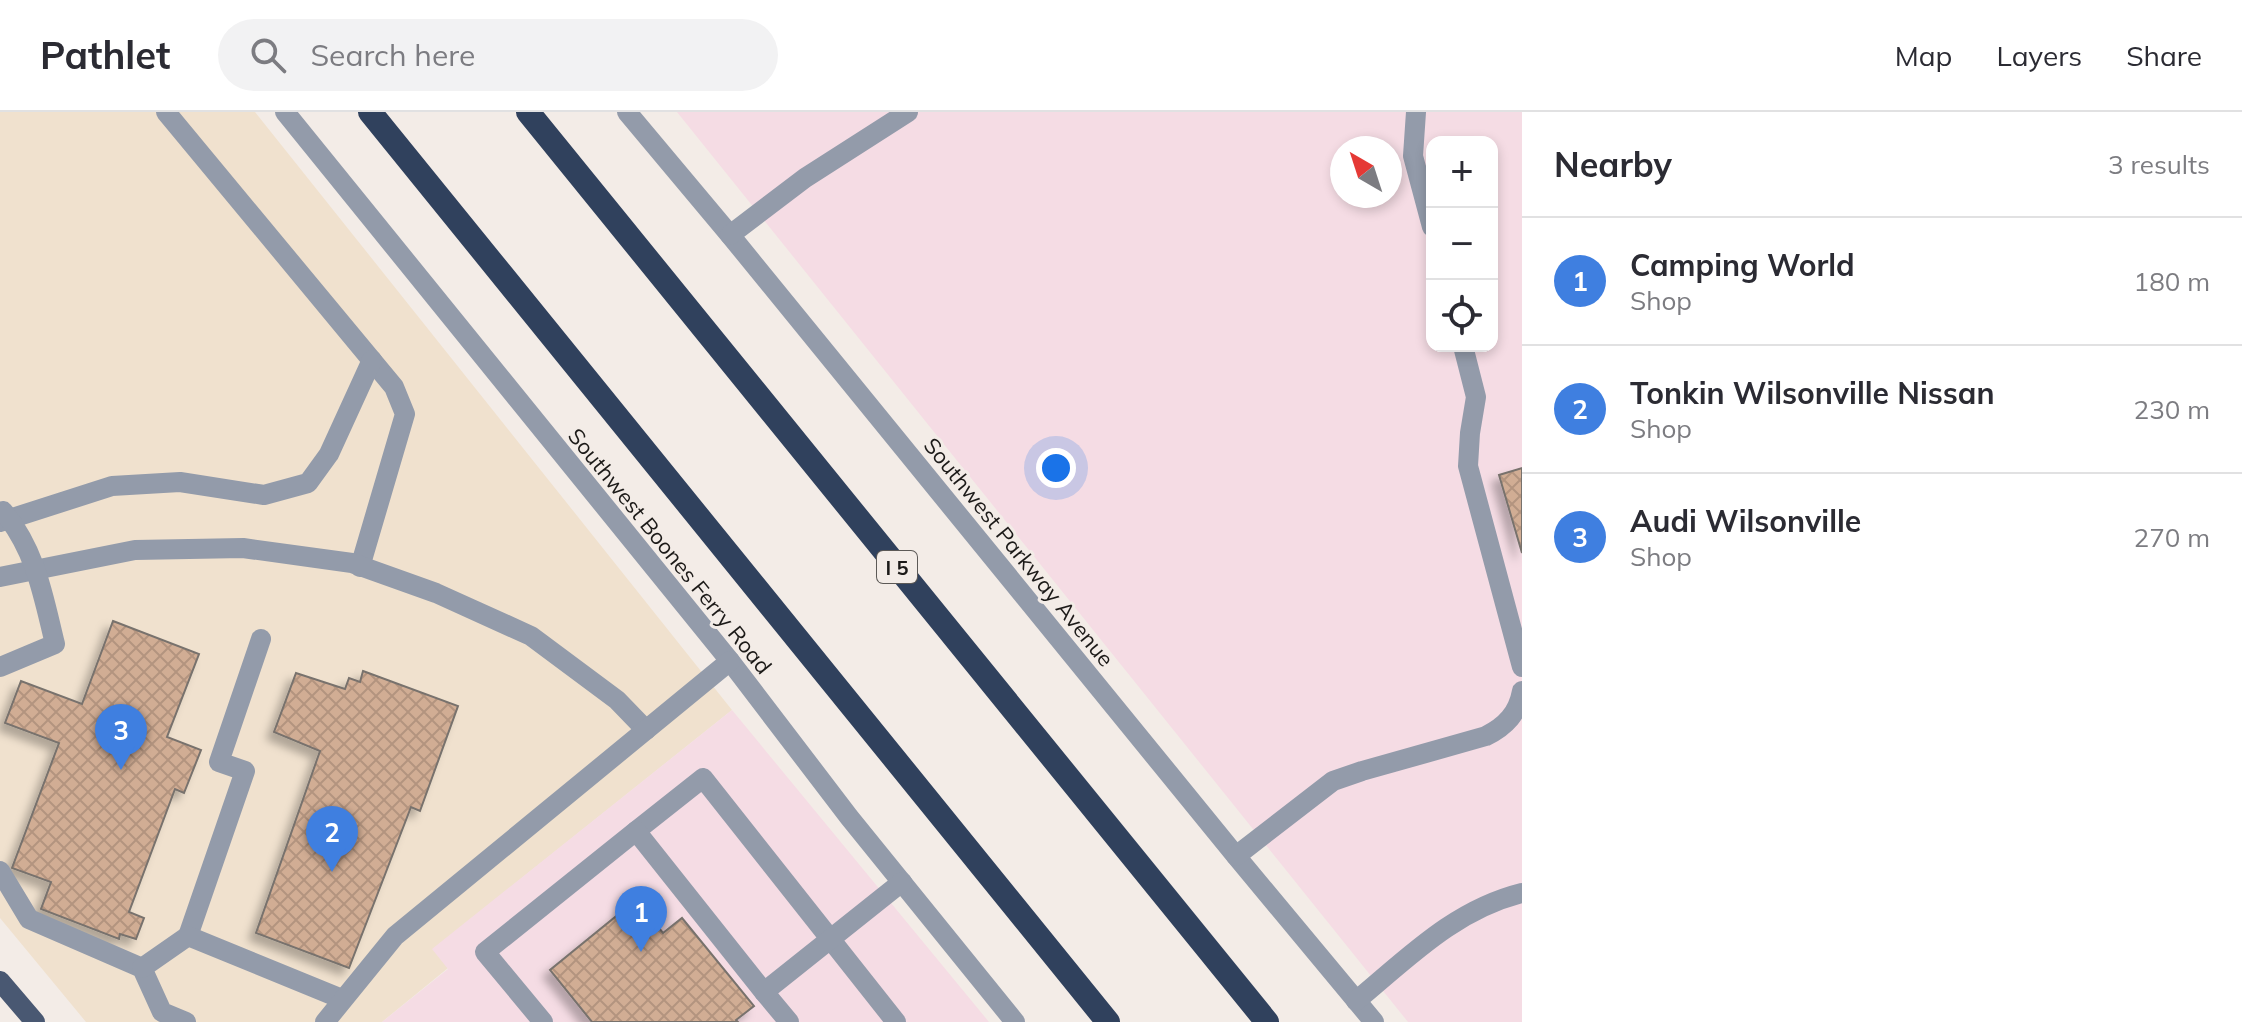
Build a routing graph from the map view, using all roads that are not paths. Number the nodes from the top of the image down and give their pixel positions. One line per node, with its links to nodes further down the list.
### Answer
1 (166, 112): 11 (street)
2 (285, 112): 17 (street, Southwest Boones Ferry Road)
3 (370, 112): 41 (highway)
4 (528, 112): 42 (highway, I 5)
5 (627, 112): 9 (street, Southwest Parkway Avenue)
6 (908, 112): 9 (street)
7 (1416, 112): 8 (street)
8 (1427, 208)
9 (730, 235): 23 (street, Southwest Parkway Avenue)
10 (1465, 352): 19 (street)
11 (372, 360): 12 (street); 13 (street)
12 (3, 517): 14 (street)
13 (360, 567): 14 (street); 21 (street)
14 (37, 569): 15 (street); 18 (street)
15 (0, 577)
16 (261, 639): 27 (street)
17 (730, 661): 21 (street); 25 (street, Southwest Boones Ferry Road)
18 (0, 667)
19 (1522, 667)
20 (1522, 691): 23 (street)
21 (646, 730): 32 (street)
22 (636, 831): 28 (street); 31 (street); 37 (street)
23 (1236, 856): 33 (street, Southwest Parkway Avenue)
24 (0, 871): 29 (street)
25 (902, 882): 28 (street); 40 (street, Southwest Boones Ferry Road)
26 (1522, 893): 33 (street)
27 (188, 936): 29 (street); 32 (street)
28 (830, 939): 31 (street); 39 (street)
29 (142, 968): 35 (street)
30 (0, 981): 34 (main road)
31 (764, 992): 38 (street)
32 (342, 999): 36 (street)
33 (1356, 1001): 43 (street, Southwest Parkway Avenue)
34 (35, 1022)
35 (186, 1022)
36 (325, 1022)
37 (543, 1022)
38 (789, 1022)
39 (896, 1022)
40 (1015, 1022)
41 (1108, 1022)
42 (1267, 1022)
43 (1374, 1022)

